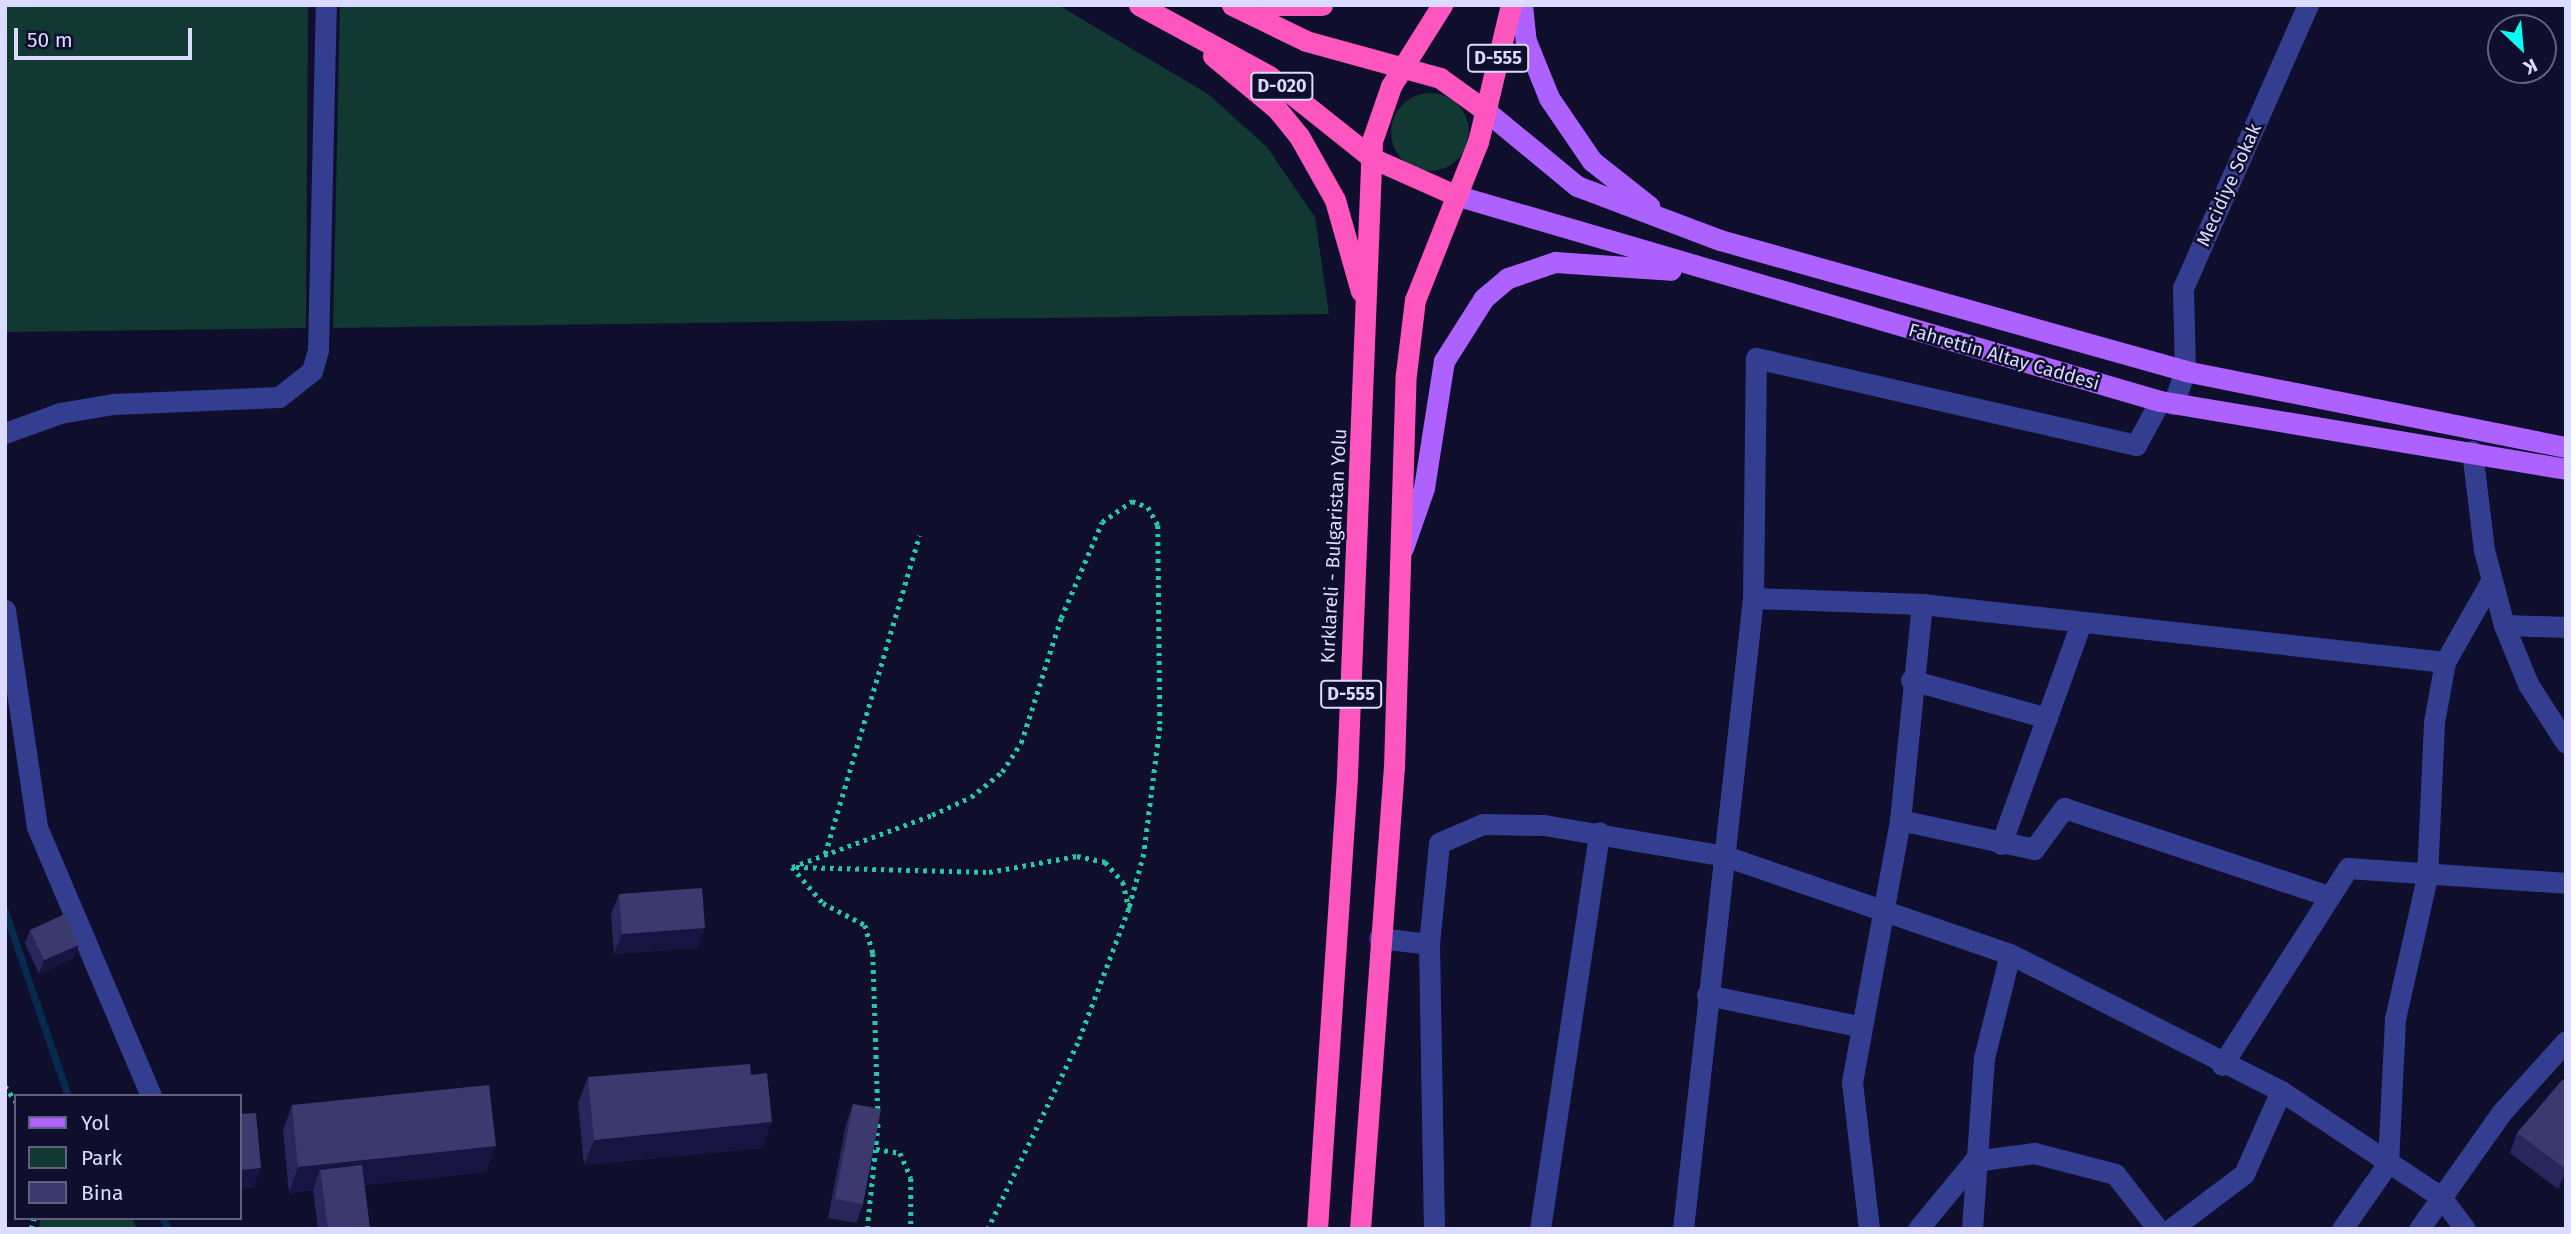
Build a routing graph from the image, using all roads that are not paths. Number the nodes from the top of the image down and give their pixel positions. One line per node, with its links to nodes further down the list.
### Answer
1 (326, 5): 20 (street)
2 (1139, 5): 10 (highway)
3 (1231, 5): 11 (highway)
4 (1270, 5): 5 (highway)
5 (1322, 5)
6 (1442, 5): 11 (highway, D-555)
7 (1511, 5): 12 (highway, D-555)
8 (1522, 5): 15 (main road)
9 (2308, 5): 18 (street, Mecidiye Sokak)
10 (1183, 28): 13 (highway, D-020); 17 (highway)
11 (1402, 68): 12 (highway); 13 (highway, D-555)
12 (1486, 111): 14 (highway, D-555); 15 (main road, Fahrettin Altay Caddesi)
13 (1371, 158): 14 (highway, D-020); 17 (highway, Kırklareli - Bulgaristan Yolu / D-555)
14 (1455, 195): 16 (main road, Fahrettin Altay Caddesi); 24 (highway, D-555)
15 (1720, 240): 18 (main road, Fahrettin Altay Caddesi)
16 (1708, 274): 19 (main road, Fahrettin Altay Caddesi); 24 (main road)
17 (1367, 313): 56 (highway, Kırklareli - Bulgaristan Yolu / D-555)
18 (2185, 371): 19 (street); 21 (main road, Fahrettin Altay Caddesi)
19 (2167, 402): 22 (main road, Fahrettin Altay Caddesi); 26 (street)
20 (5, 433)
21 (2566, 447)
22 (2472, 451): 23 (main road, Fahrettin Altay Caddesi); 25 (street)
23 (2566, 469)
24 (1401, 555): 44 (highway, D-555)
25 (2491, 581): 30 (street); 32 (street)
26 (1753, 598): 27 (street); 39 (street)
27 (1922, 604): 29 (street); 33 (street)
28 (5, 610): 52 (street)
29 (2081, 623): 32 (street); 34 (street)
30 (2504, 625): 31 (street); 35 (street)
31 (2566, 627)
32 (2445, 662): 40 (street)
33 (1912, 680): 34 (street); 36 (street)
34 (2047, 718): 38 (street)
35 (2566, 743)
36 (1900, 820): 38 (street); 43 (street)
37 (1599, 832): 39 (street); 45 (street); 59 (street)
38 (2001, 844): 42 (street)
39 (1725, 856): 43 (street); 47 (street)
40 (2427, 877): 41 (street); 42 (street); 54 (street)
41 (2566, 883)
42 (2326, 895): 50 (street)
43 (1885, 907): 46 (street); 48 (street)
44 (1380, 938): 45 (street); 57 (highway, D-555)
45 (1429, 944): 58 (street)
46 (2010, 954): 50 (street); 53 (street)
47 (1707, 995): 48 (street); 60 (street)
48 (1858, 1026): 61 (street)
49 (2566, 1041): 55 (street)
50 (2222, 1065): 51 (street)
51 (2281, 1091): 54 (street); 65 (street)
52 (150, 1094)
53 (1974, 1160): 62 (street); 63 (street); 64 (street)
54 (2388, 1163): 55 (street); 66 (street)
55 (2441, 1197): 67 (street); 68 (street)
56 (1317, 1229)
57 (1360, 1229)
58 (1434, 1229)
59 (1540, 1229)
60 (1683, 1229)
61 (1869, 1229)
62 (1917, 1229)
63 (1972, 1229)
64 (2158, 1229)
65 (2171, 1229)
66 (2342, 1229)
67 (2419, 1229)
68 (2465, 1229)

